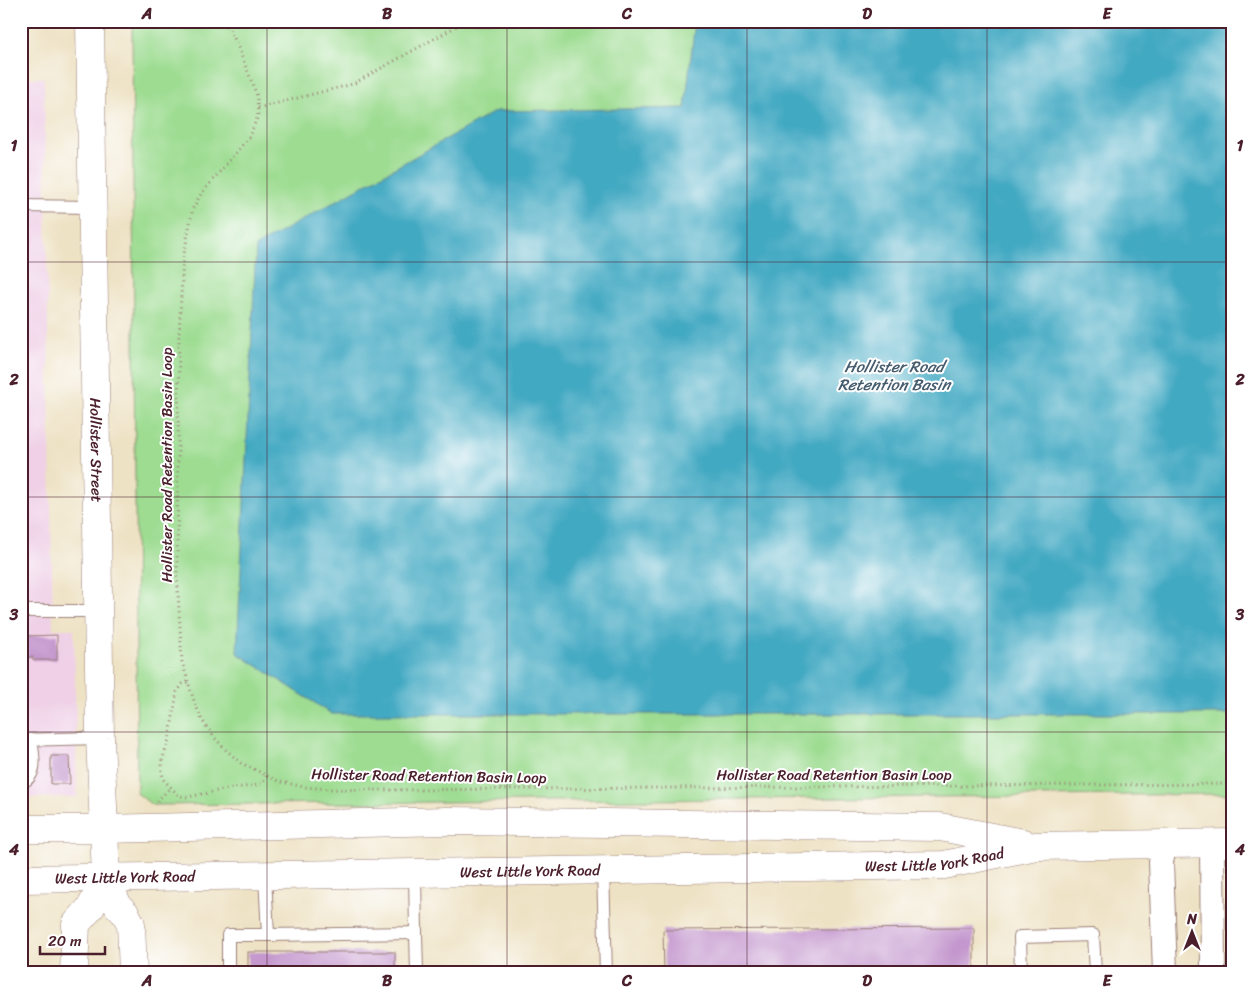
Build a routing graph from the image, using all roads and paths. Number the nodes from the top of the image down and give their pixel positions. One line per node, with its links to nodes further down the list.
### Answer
1 (90, 21): 6 (main road, Hollister Street)
2 (224, 21): 4 (path, Hollister Road Retention Basin Loop)
3 (466, 21): 4 (path)
4 (258, 108): 9 (path, Hollister Road Retention Basin Loop)
5 (21, 206): 6 (lane)
6 (92, 207): 8 (main road, Hollister Street)
7 (21, 611): 8 (lane)
8 (98, 611): 10 (main road, Hollister Street)
9 (188, 682): 12 (path, Hollister Road Retention Basin Loop); 15 (path)
10 (100, 738): 11 (lane); 18 (main road, Hollister Street)
11 (26, 740): 13 (lane)
12 (266, 776): 14 (path, Hollister Road Retention Basin Loop); 15 (path)
13 (21, 783)
14 (1233, 784)
15 (171, 787): 16 (path)
16 (158, 801)
17 (21, 829): 18 (main road, West Little York Road)
18 (104, 829): 21 (main road, West Little York Road); 25 (main road, Hollister Street)
19 (1222, 843): 20 (main road, West Little York Road); 37 (street)
20 (1165, 844): 21 (main road, West Little York Road); 36 (street)
21 (1036, 846): 22 (main road, West Little York Road)
22 (603, 870): 23 (main road, West Little York Road); 33 (lane)
23 (415, 873): 24 (main road, West Little York Road); 27 (lane)
24 (265, 876): 25 (main road, West Little York Road); 28 (lane)
25 (106, 878): 26 (main road, West Little York Road); 29 (main road, Hollister Street); 30 (main road, Hollister Street)
26 (21, 879)
27 (416, 933): 28 (lane); 32 (lane)
28 (268, 935): 31 (lane)
29 (74, 973)
30 (133, 973)
31 (228, 973)
32 (417, 973)
33 (606, 973)
34 (1021, 973): 35 (lane)
35 (1095, 973)
36 (1165, 973)
37 (1212, 973)

